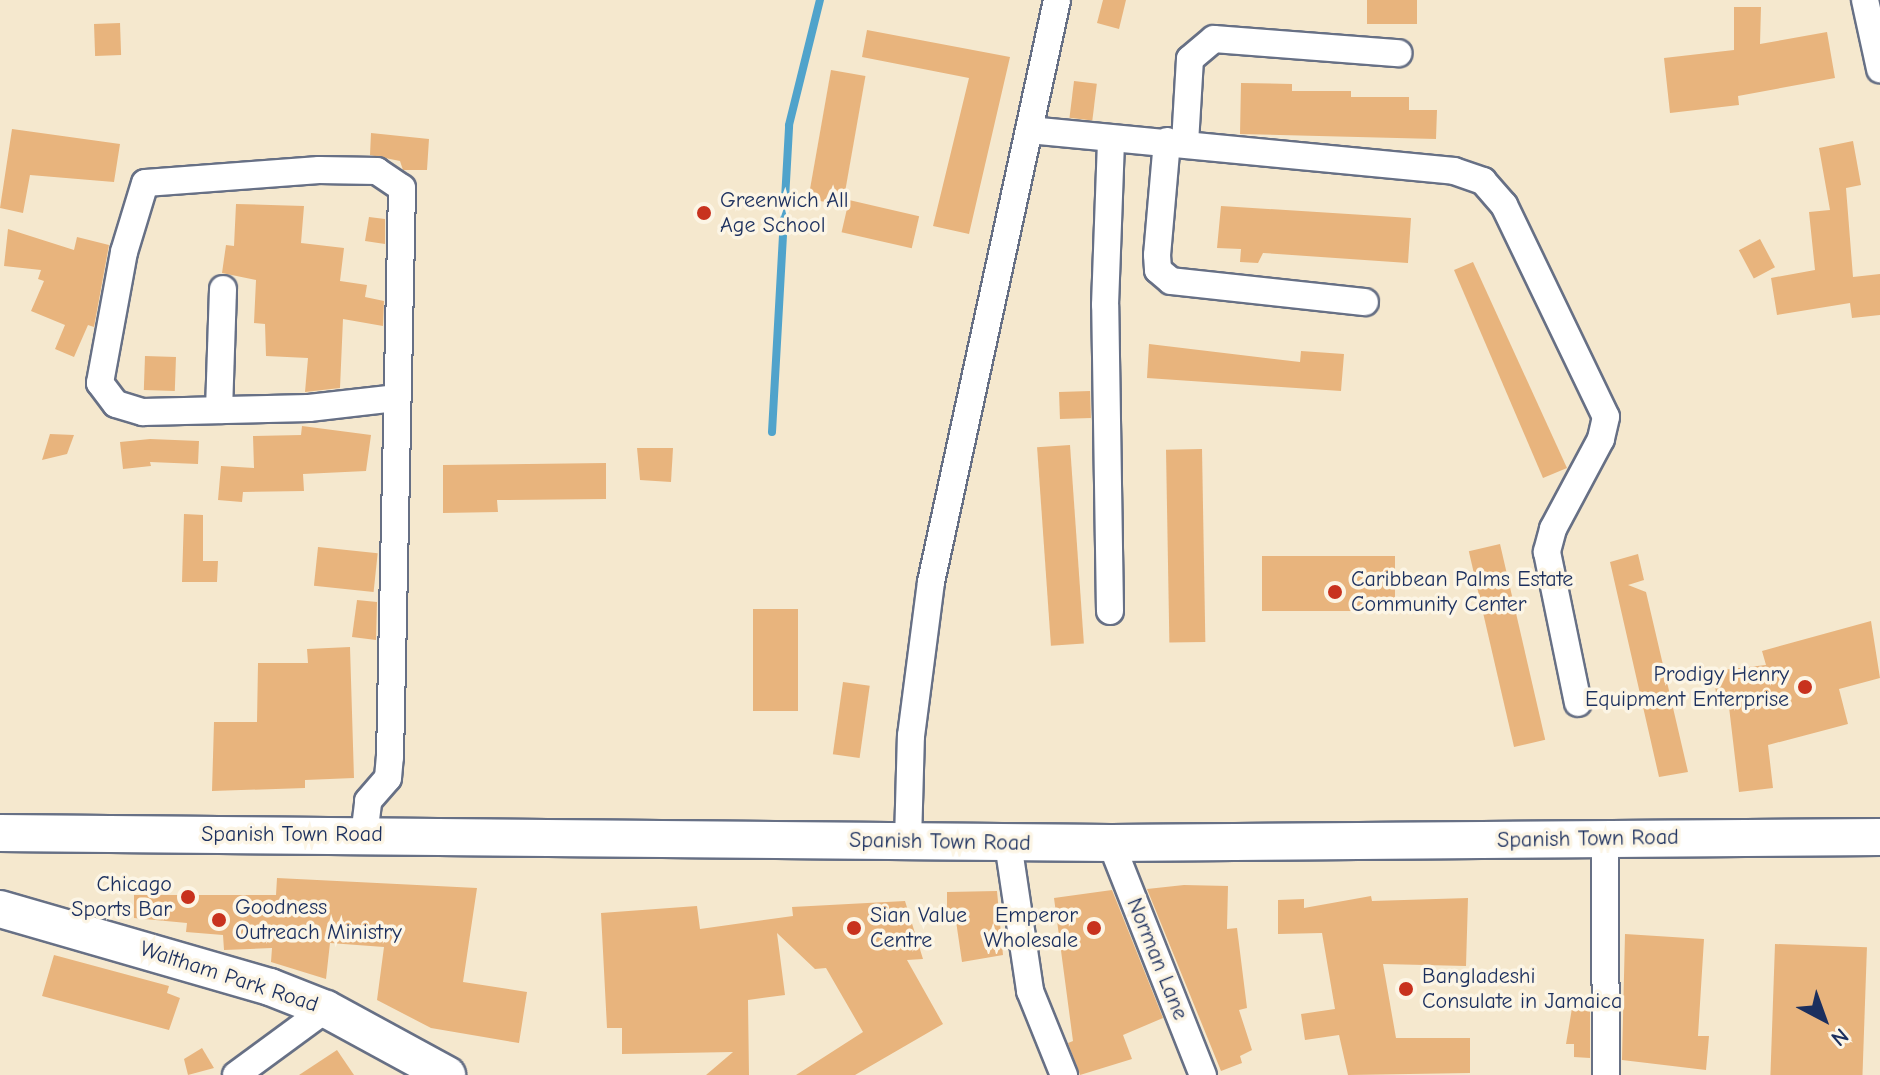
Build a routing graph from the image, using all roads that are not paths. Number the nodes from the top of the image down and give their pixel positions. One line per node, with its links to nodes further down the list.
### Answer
1 (1057, 0): 5 (street)
2 (1865, 0): 4 (street)
3 (1398, 53): 7 (street)
4 (1880, 69)
5 (1029, 130): 6 (street); 18 (street)
6 (1111, 140): 7 (street); 12 (street)
7 (1176, 142): 9 (street); 13 (street)
8 (223, 289): 11 (street)
9 (1365, 302)
10 (397, 398): 11 (street); 11 (street); 15 (street)
11 (219, 410)
12 (1110, 611)
13 (1578, 703)
14 (0, 833): 15 (main road, Spanish Town Road)
15 (364, 836): 18 (main road, Spanish Town Road)
16 (1880, 837): 17 (main road, Spanish Town Road)
17 (1605, 839): 20 (main road, Spanish Town Road); 27 (street)
18 (908, 841): 19 (main road, Spanish Town Road)
19 (1008, 843): 20 (main road, Spanish Town Road); 25 (street)
20 (1111, 843): 26 (street, Norman Lane)
21 (0, 909): 22 (main road, Waltham Park Road)
22 (326, 1009): 23 (street); 24 (main road, Waltham Park Road)
23 (236, 1075)
24 (447, 1075)
25 (1064, 1075)
26 (1203, 1075)
27 (1606, 1075)

